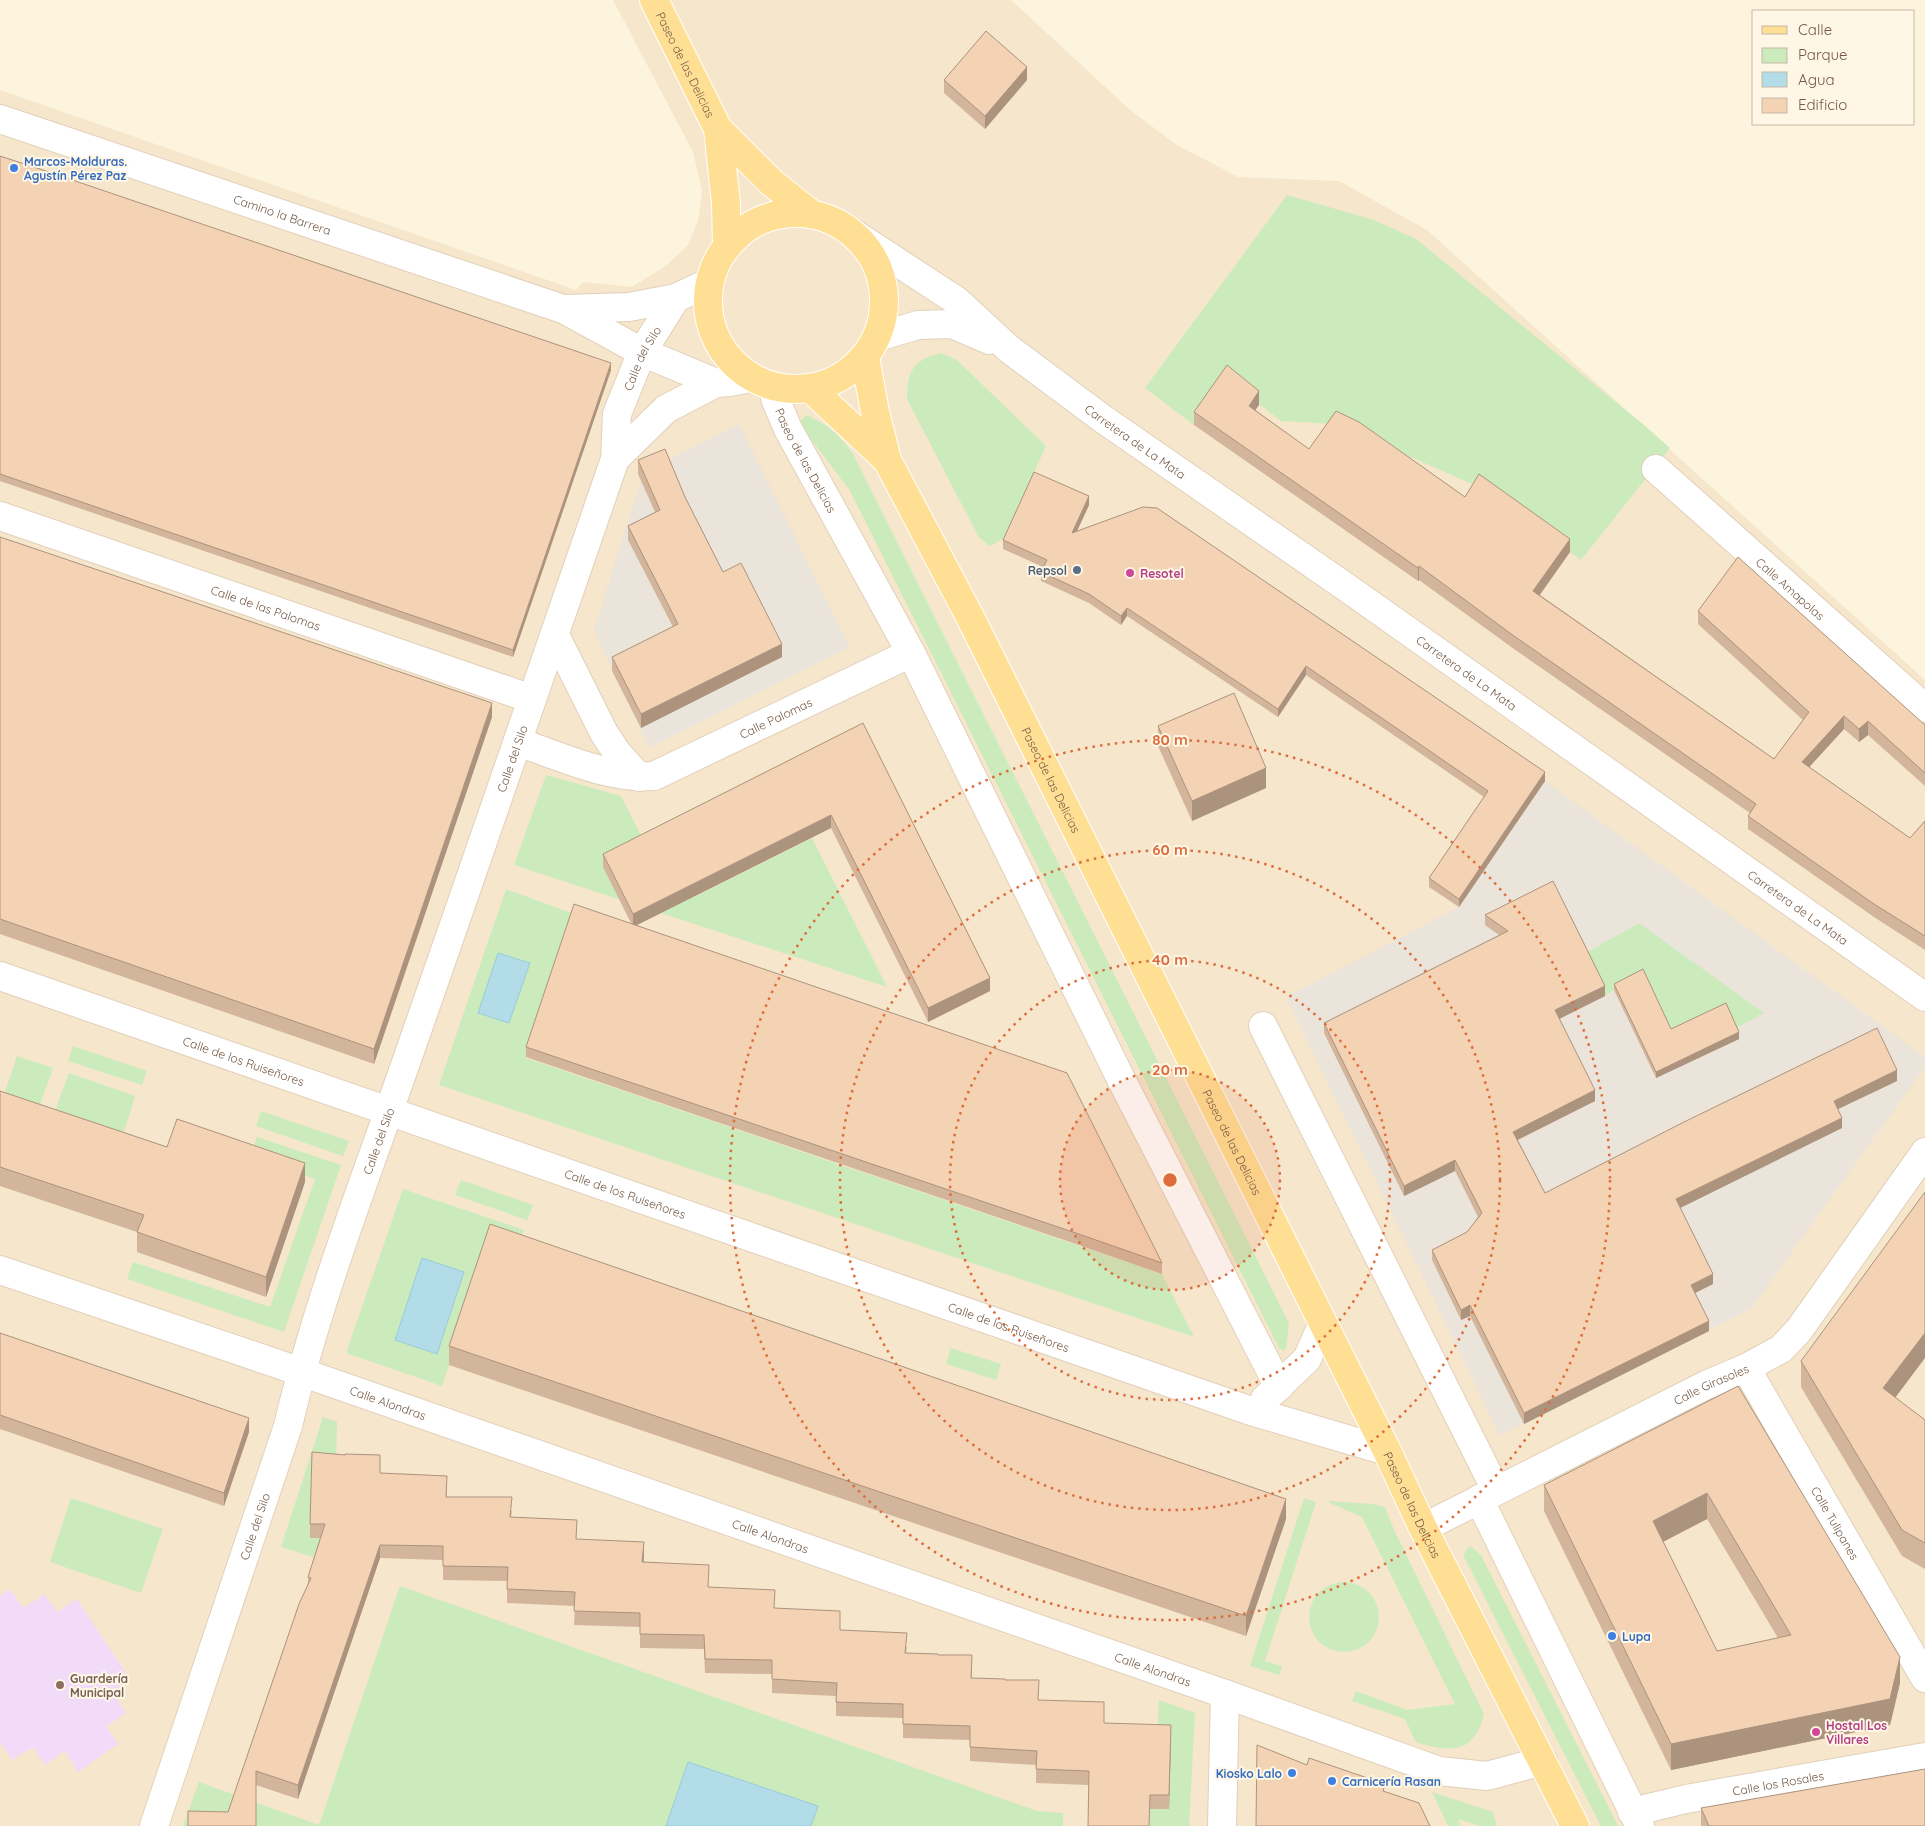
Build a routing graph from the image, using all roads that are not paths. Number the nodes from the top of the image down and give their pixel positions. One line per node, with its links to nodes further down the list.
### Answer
1 (654, 0): 3 (main road, Paseo de las Delicias)
2 (0, 119): 9 (street, Camino la Barrera)
3 (718, 129): 4 (main road, Paseo de las Delicias); 6 (main road, Paseo de las Delicias)
4 (810, 213): 5 (main road); 6 (main road)
5 (856, 235): 10 (main road); 11 (street, Carretera de La Mata)
6 (727, 246): 7 (main road)
7 (710, 282): 8 (street); 13 (main road)
8 (676, 298): 9 (street, Camino la Barrera); 12 (street, Calle del Silo)
9 (564, 309): 12 (street, Camino la Barrera)
10 (871, 347): 11 (street, Carretera de La Mata); 15 (main road); 17 (main road, Paseo de las Delicias)
11 (1009, 349): 27 (street, Carretera de La Mata)
12 (642, 352): 14 (street, Camino la Barrera); 16 (street, Calle del Silo)
13 (762, 382): 14 (street, Calle del Silo); 15 (main road); 21 (street, Paseo de las Delicias)
14 (716, 383): 16 (street, Calle del Silo)
15 (810, 388): 17 (main road, Paseo de las Delicias)
16 (615, 460): 20 (street, Calle del Silo)
17 (886, 460): 32 (main road, Paseo de las Delicias)
18 (1656, 469): 23 (street, Calle Amapolas)
19 (0, 516): 22 (street, Calle de las Palomas)
20 (555, 635): 22 (street, Calle del Silo); 25 (street)
21 (911, 653): 25 (street, Calle Palomas); 35 (street, Paseo de las Delicias)
22 (532, 699): 24 (street, Calle del Silo)
23 (1925, 708)
24 (518, 742): 25 (street, Calle Palomas); 29 (street, Calle del Silo)
25 (639, 777)
26 (0, 976): 29 (street, Calle de los Ruiseñores)
27 (1925, 997)
28 (1263, 1026): 38 (street)
29 (389, 1111): 34 (street, Calle del Silo); 36 (street, Calle de los Ruiseñores)
30 (1925, 1152): 33 (street, Calle Girasoles)
31 (0, 1270): 34 (street, Calle Alondras)
32 (1323, 1323): 35 (street); 37 (main road, Paseo de las Delicias)
33 (1746, 1368): 38 (street, Calle Girasoles); 40 (street, Calle Tulipanes)
34 (300, 1372): 41 (street, Calle Alondras); 45 (street, Calle del Silo)
35 (1279, 1387): 36 (street)
36 (1251, 1411): 37 (street, Calle de los Ruiseñores)
37 (1388, 1451): 39 (main road, Paseo de las Delicias)
38 (1488, 1494): 39 (street, Calle Girasoles); 44 (street)
39 (1423, 1528): 43 (main road, Paseo de las Delicias)
40 (1925, 1678)
41 (1225, 1694): 43 (street, Calle Alondras); 46 (street)
42 (1925, 1757): 44 (street, Calle los Rosales)
43 (1543, 1761): 47 (main road, Paseo de las Delicias)
44 (1636, 1819)
45 (154, 1826)
46 (1222, 1826)
47 (1575, 1826)

